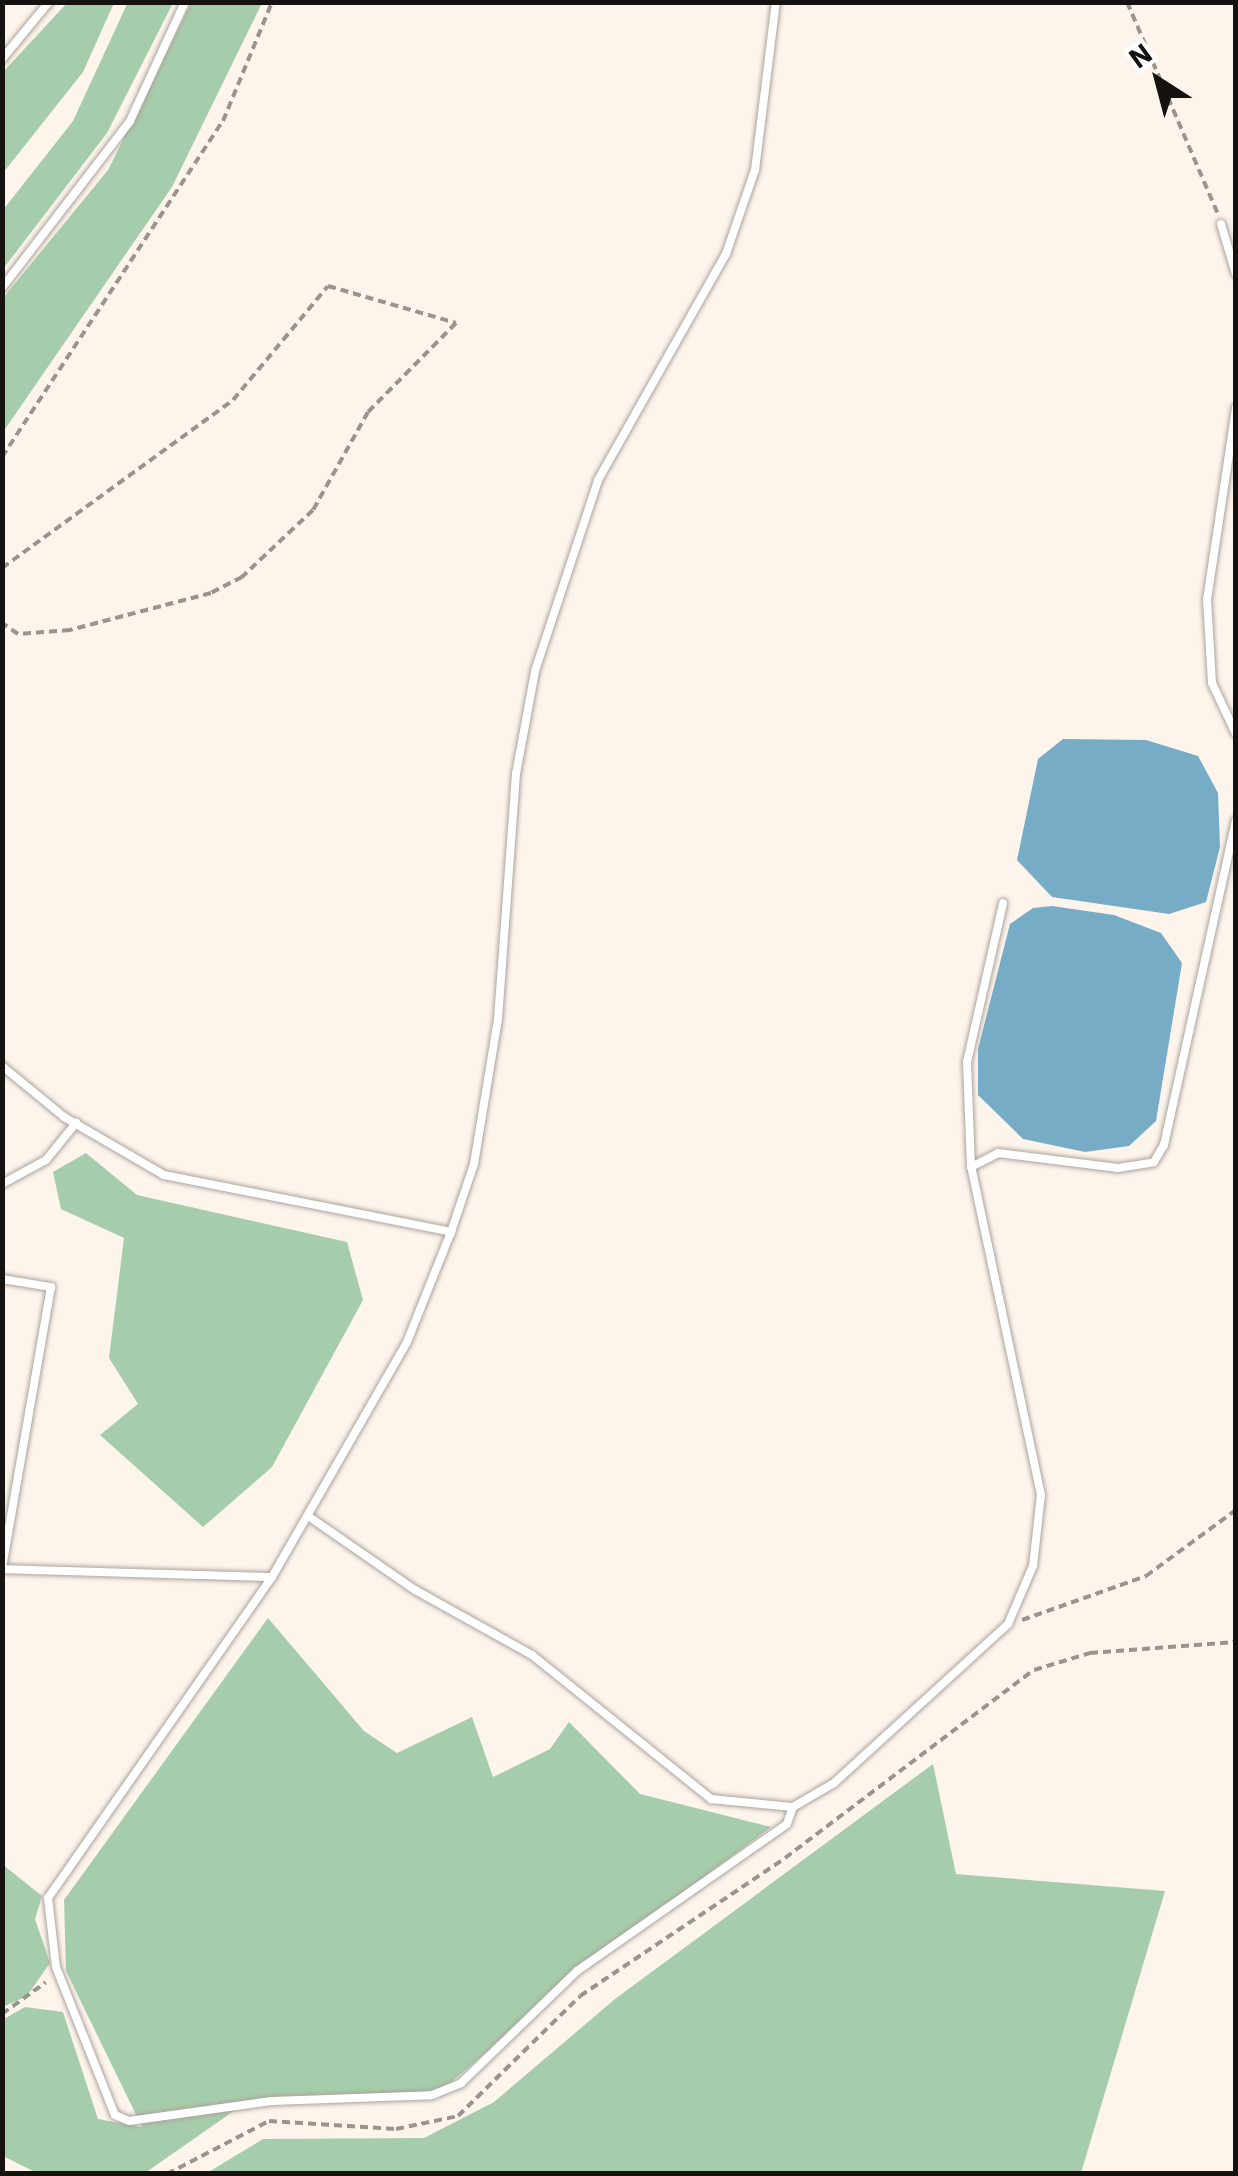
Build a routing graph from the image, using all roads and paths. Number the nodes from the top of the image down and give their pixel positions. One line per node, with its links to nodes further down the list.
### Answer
1 (49, 2): 6 (lane)
2 (184, 2): 9 (lane)
3 (272, 2): 11 (path)
4 (776, 2): 21 (lane)
5 (1127, 2): 7 (path)
6 (2, 59)
7 (1222, 224): 8 (lane)
8 (1236, 274)
9 (2, 288)
10 (1236, 408): 14 (lane)
11 (2, 457)
12 (2, 568): 13 (path)
13 (2, 623)
14 (1236, 734)
15 (1236, 821): 19 (lane)
16 (1003, 903): 19 (lane)
17 (2, 1066): 18 (lane)
18 (76, 1123): 20 (lane); 21 (lane)
19 (971, 1168): 27 (lane)
20 (2, 1184)
21 (450, 1232): 24 (lane)
22 (2, 1279): 25 (lane)
23 (1236, 1510): 27 (path)
24 (311, 1518): 26 (lane); 29 (lane)
25 (2, 1568): 26 (lane)
26 (272, 1577): 30 (lane)
27 (1008, 1624): 29 (lane)
28 (1236, 1642): 32 (path)
29 (793, 1808): 30 (lane)
30 (56, 1967): 31 (path)
31 (2, 2014)
32 (167, 2174)

